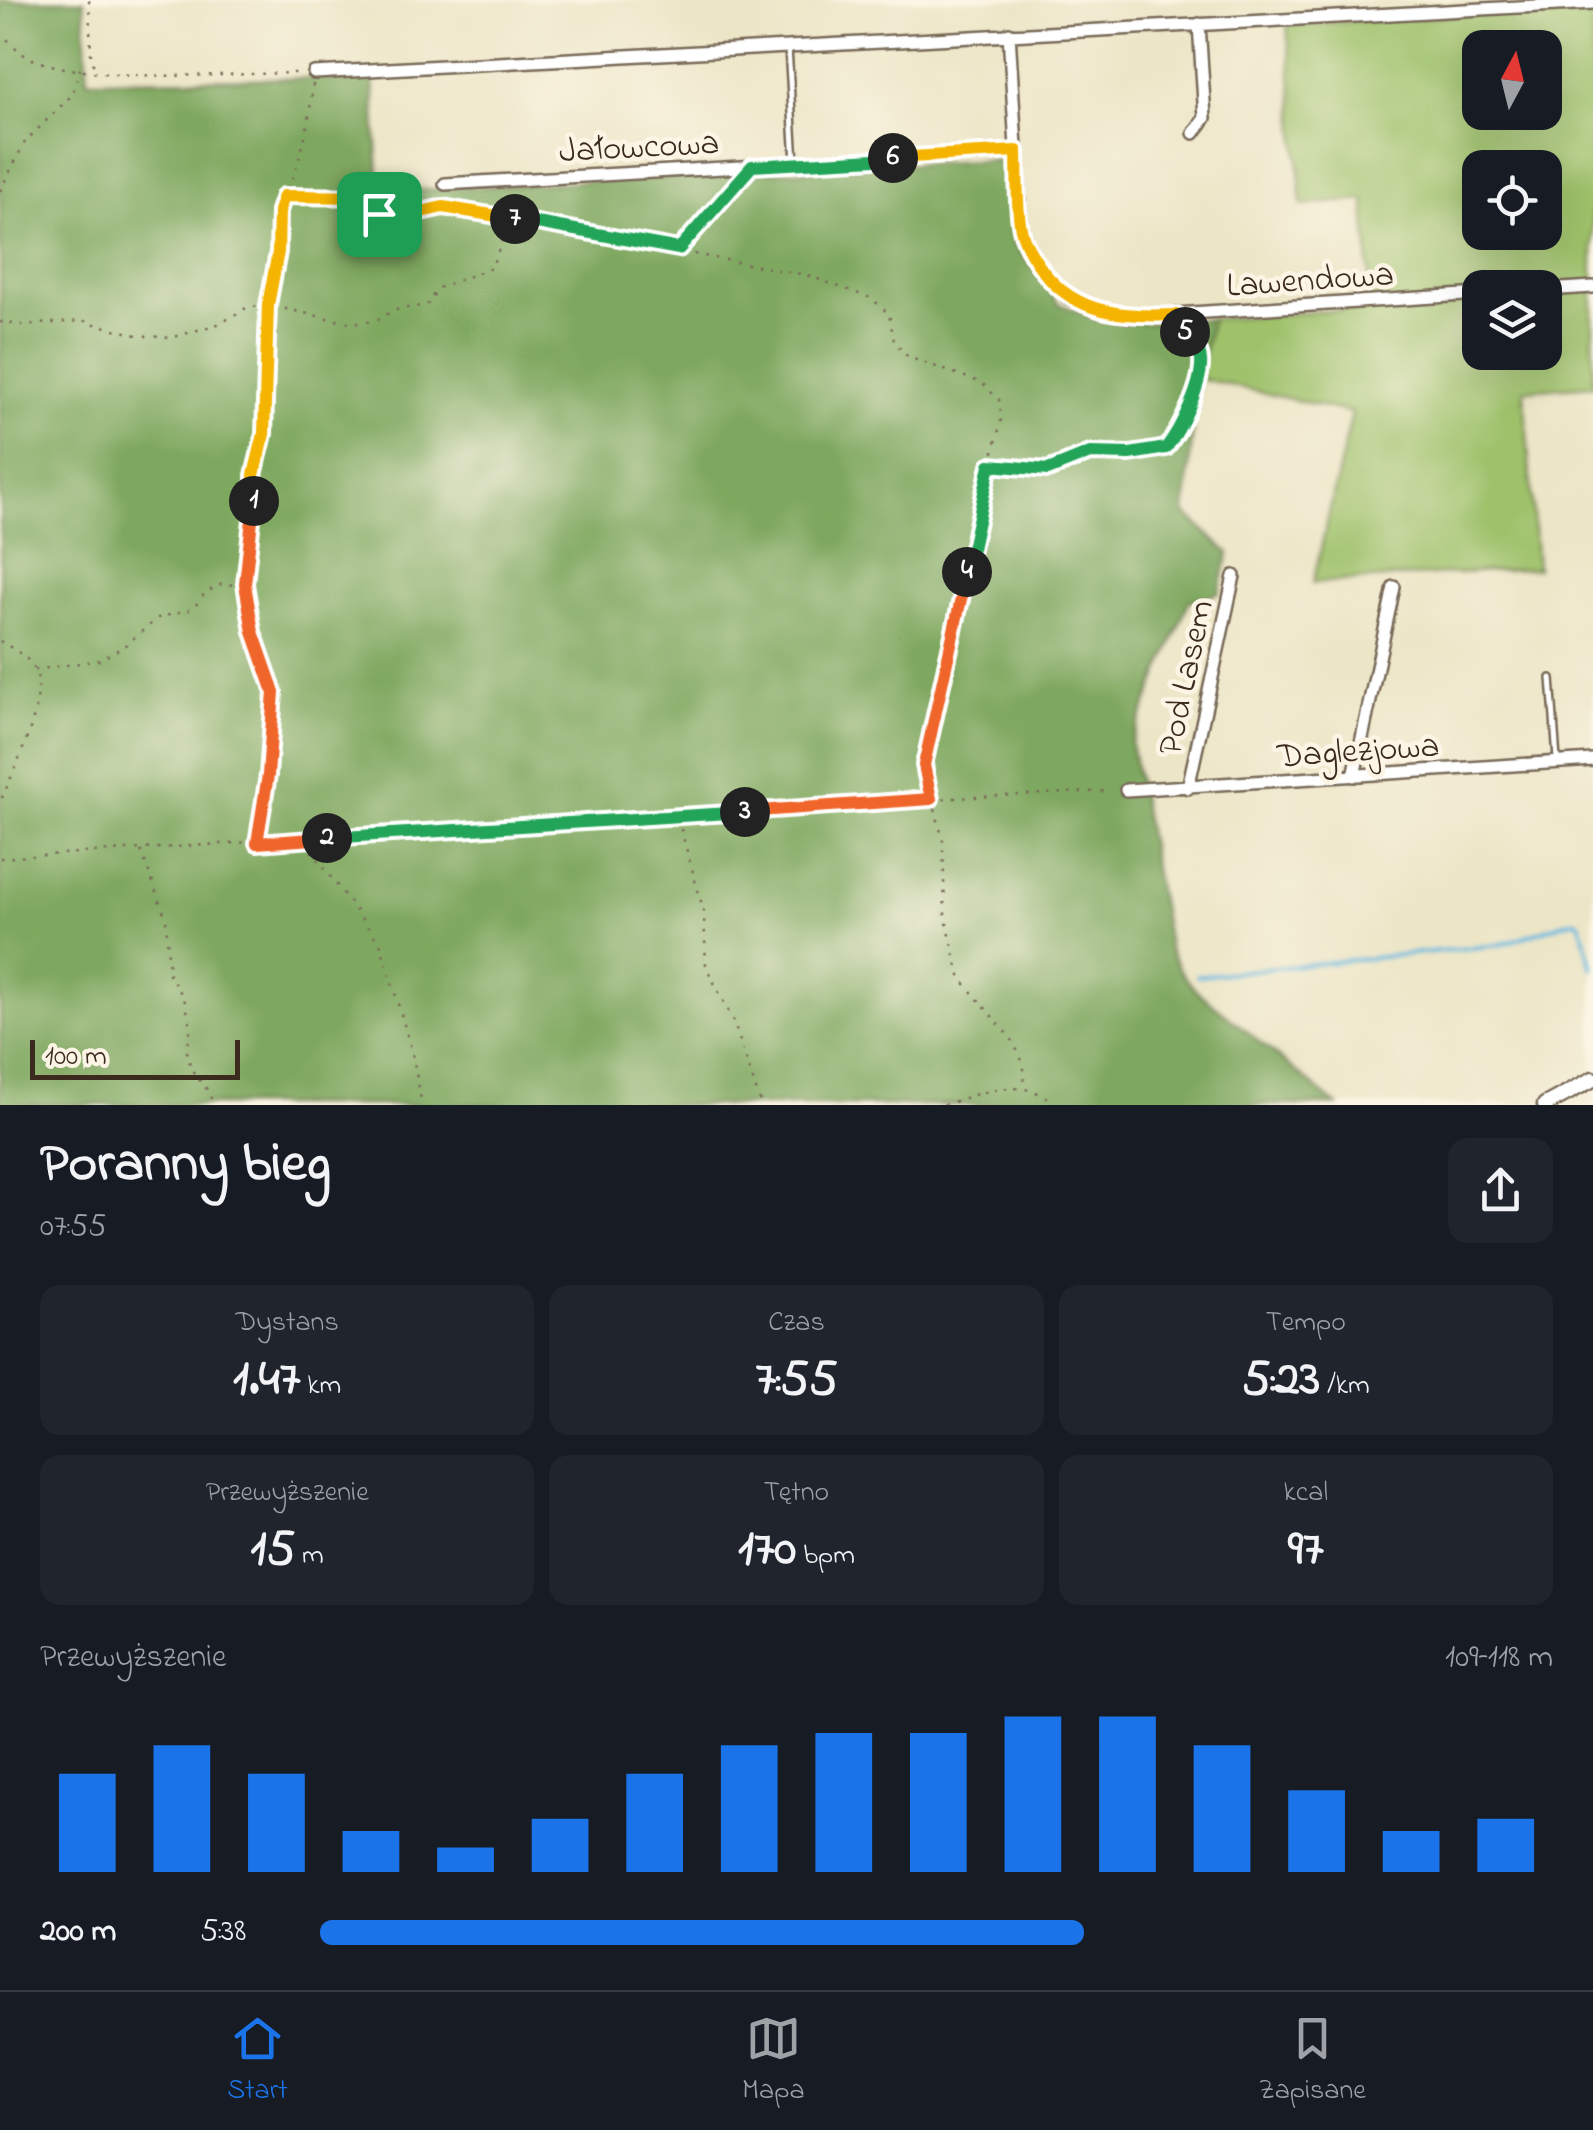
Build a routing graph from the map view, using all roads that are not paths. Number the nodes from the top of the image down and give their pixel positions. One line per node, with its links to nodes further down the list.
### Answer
1 (1593, 2): 2 (street)
2 (1199, 24): 3 (street); 6 (street)
3 (1009, 32): 4 (street); 7 (street, Lawendowa)
4 (788, 46): 5 (street); 8 (lane)
5 (314, 73)
6 (1194, 132)
7 (1017, 151): 8 (street, Jałowcowa); 12 (street, Lawendowa)
8 (795, 164): 9 (street, Jałowcowa)
9 (444, 184)
10 (1593, 286): 11 (street)
11 (1562, 289)
12 (1462, 295)
13 (1234, 576): 19 (street, Pod Lasem)
14 (1394, 587): 18 (street)
15 (1550, 678): 17 (lane)
16 (1593, 760): 17 (street, Daglezjowa)
17 (1557, 762): 18 (street, Daglezjowa)
18 (1354, 776): 19 (street, Daglezjowa)
19 (1188, 788): 20 (street, Daglezjowa)
20 (1126, 790)
21 (1593, 1079): 22 (street)
22 (1546, 1105)

